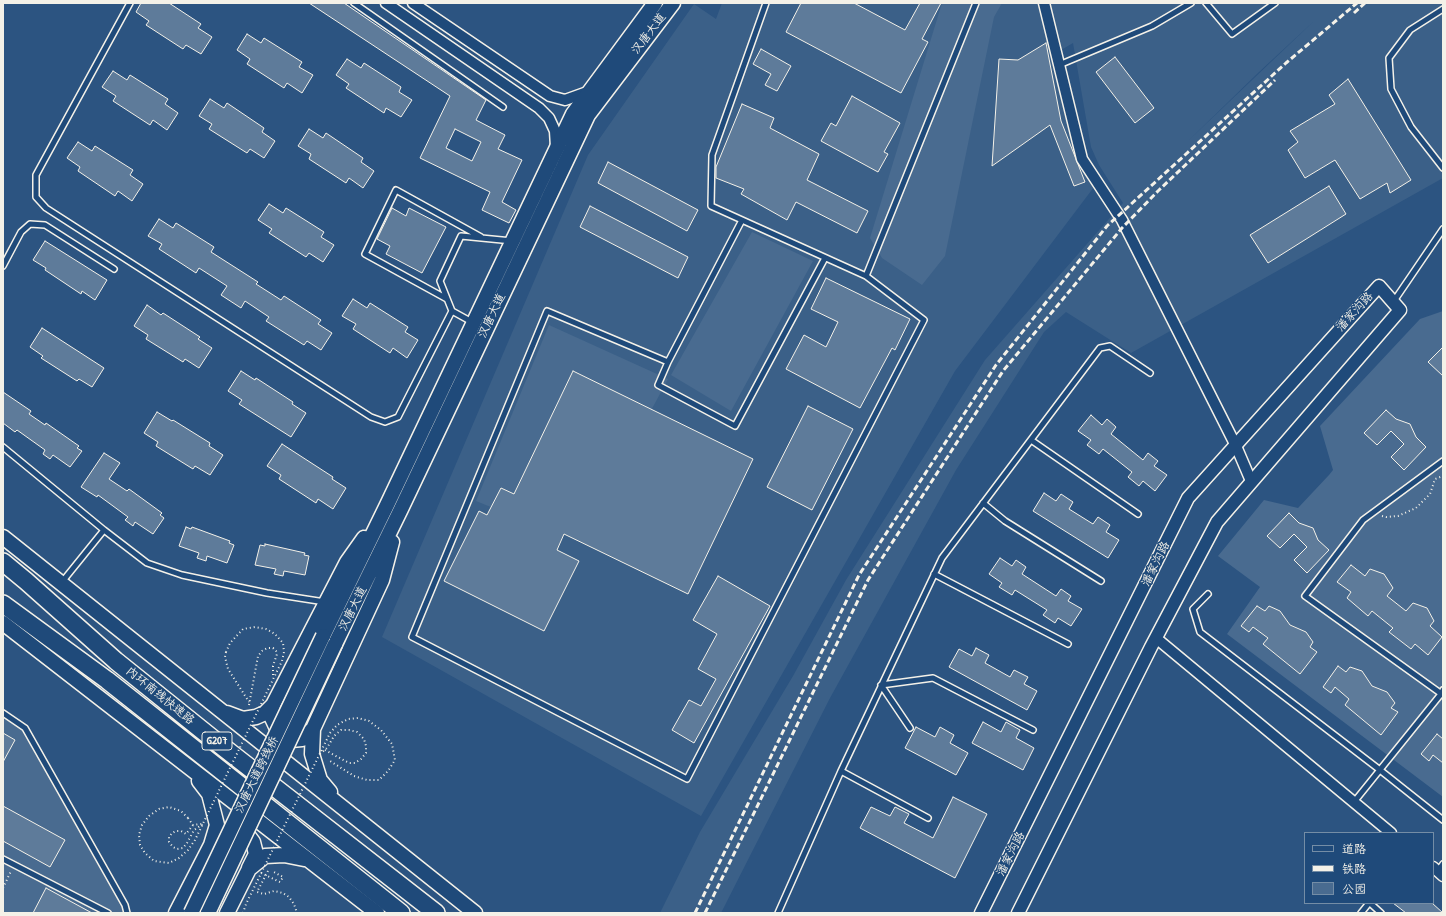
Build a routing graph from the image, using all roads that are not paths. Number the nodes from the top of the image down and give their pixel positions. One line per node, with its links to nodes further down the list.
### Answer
1 (130, 3): 29 (lane)
2 (354, 3): 16 (lane)
3 (386, 3): 17 (street)
4 (413, 3): 15 (street)
5 (655, 3): 15 (main road, 汉唐大道)
6 (673, 3): 40 (main road, 汉唐大道)
7 (766, 3): 19 (lane)
8 (976, 3): 26 (lane)
9 (1044, 3): 14 (street)
10 (1191, 3): 14 (lane)
11 (1206, 3): 12 (lane)
12 (1275, 3)
13 (1443, 9): 18 (lane)
14 (1059, 65): 34 (street)
15 (590, 91): 17 (main road, 汉唐大道)
16 (502, 107)
17 (557, 149): 22 (main road, 汉唐大道)
18 (1443, 168)
19 (742, 220): 23 (lane); 31 (lane)
20 (1443, 229): 28 (lane)
21 (484, 238): 22 (lane); 27 (lane); 27 (lane)
22 (513, 242): 30 (main road, 汉唐大道)
23 (826, 258): 26 (lane); 31 (lane)
24 (3, 266): 25 (lane)
25 (114, 269)
26 (866, 276): 31 (lane)
27 (447, 299): 29 (lane)
28 (1393, 302): 34 (street, 潘家沟路); 37 (street, 潘家沟路)
29 (452, 311): 30 (lane)
30 (474, 323): 39 (main road, 汉唐大道)
31 (668, 362)
32 (1150, 372): 33 (lane)
33 (1031, 440): 38 (lane); 41 (lane)
34 (1236, 446): 37 (street); 89 (street, 潘家沟路)
35 (3, 447): 42 (lane)
36 (1443, 461): 57 (lane)
37 (1251, 481): 53 (street, 潘家沟路)
38 (984, 503): 45 (lane); 46 (lane)
39 (387, 505): 49 (main road); 52 (main road, 汉唐大道)
40 (401, 509): 54 (main road, 汉唐大道); 62 (main road)
41 (1138, 514)
42 (104, 530): 47 (lane); 49 (lane)
43 (3, 537): 47 (main road)
44 (3, 562): 86 (highway, 内环南线快速路 / G207)
45 (934, 574): 55 (lane); 56 (lane)
46 (1101, 581)
47 (61, 583): 59 (main road)
48 (1208, 594): 65 (lane)
49 (326, 602): 58 (main road)
50 (3, 604): 85 (highway, 内环南线快速路 / G207)
51 (3, 623): 64 (main road)
52 (323, 636): 81 (main road, 汉唐大道跨线桥, bridge)
53 (1156, 638): 67 (street); 90 (street, 潘家沟路)
54 (335, 644): 82 (main road, 汉唐大道跨线桥, bridge)
55 (1068, 644)
56 (881, 685): 61 (lane); 63 (lane); 66 (lane)
57 (1442, 693): 65 (lane)
58 (273, 705): 59 (main road); 62 (main road)
59 (222, 712): 68 (main road)
60 (3, 713): 79 (lane)
61 (910, 728)
62 (313, 729): 68 (main road)
63 (1032, 730)
64 (188, 767): 72 (main road); 74 (main road)
65 (1380, 770): 67 (lane); 70 (lane)
66 (840, 771): 69 (lane); 88 (lane)
67 (1354, 802): 71 (street)
68 (342, 808): 87 (main road)
69 (928, 818)
70 (1443, 820)
71 (1390, 832)
72 (211, 844): 75 (main road); 80 (main road)
73 (3, 859): 78 (lane)
74 (308, 860): 75 (main road); 84 (main road)
75 (255, 871): 83 (main road)
76 (1369, 904): 91 (lane)
77 (1371, 904): 92 (lane)
78 (108, 913)
79 (126, 913)
80 (176, 913)
81 (191, 913)
82 (208, 913)
83 (227, 913)
84 (377, 913)
85 (401, 913)
86 (436, 913)
87 (475, 913)
88 (778, 913)
89 (981, 913)
90 (1018, 913)
91 (1361, 913)
92 (1380, 913)

